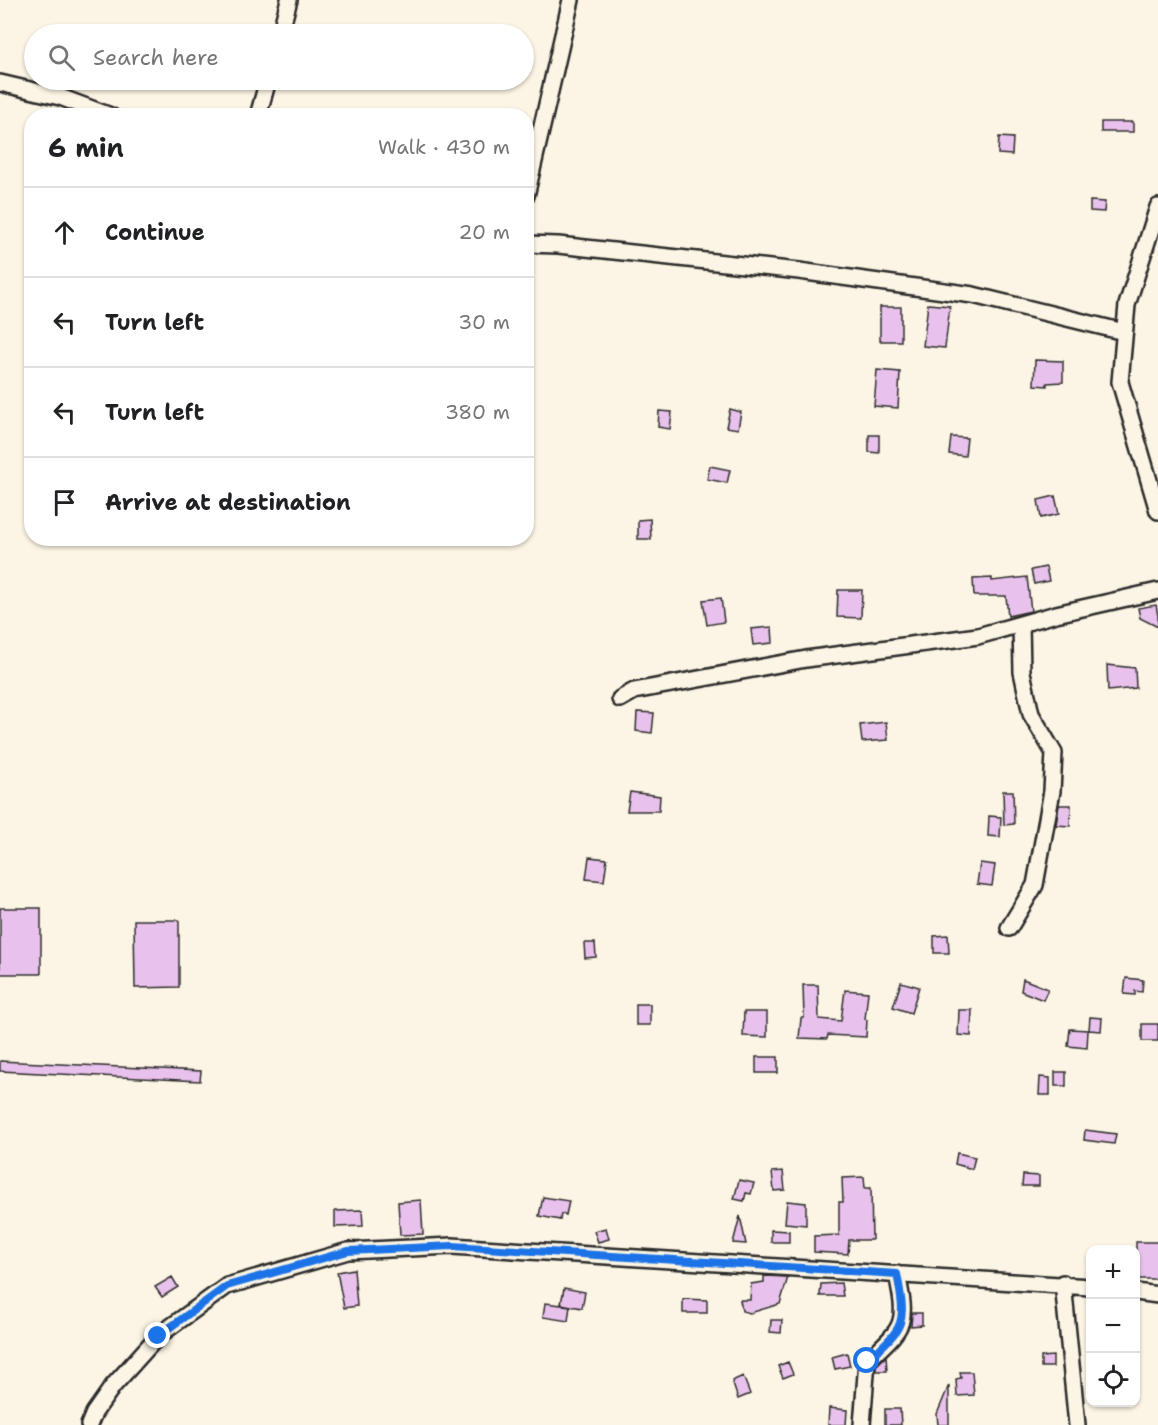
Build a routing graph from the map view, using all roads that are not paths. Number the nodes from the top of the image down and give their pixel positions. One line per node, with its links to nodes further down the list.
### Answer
1 (289, 0): 3 (street)
2 (571, 0): 10 (street)
3 (283, 24)
4 (0, 83): 5 (street)
5 (24, 89)
6 (30, 90): 8 (street)
7 (265, 90): 9 (street)
8 (90, 108)
9 (260, 108)
10 (534, 161)
11 (1158, 207): 13 (street)
12 (534, 244): 13 (street)
13 (1124, 333): 14 (street)
14 (1158, 511)
15 (1158, 591): 16 (street)
16 (1021, 624): 17 (street); 18 (street)
17 (620, 699)
18 (1009, 928)
19 (897, 1274): 20 (street); 24 (street); 25 (street)
20 (1063, 1283): 21 (street); 26 (street)
21 (1086, 1286)
22 (1140, 1292): 23 (street)
23 (1158, 1294)
24 (89, 1425)
25 (862, 1425)
26 (1077, 1425)

